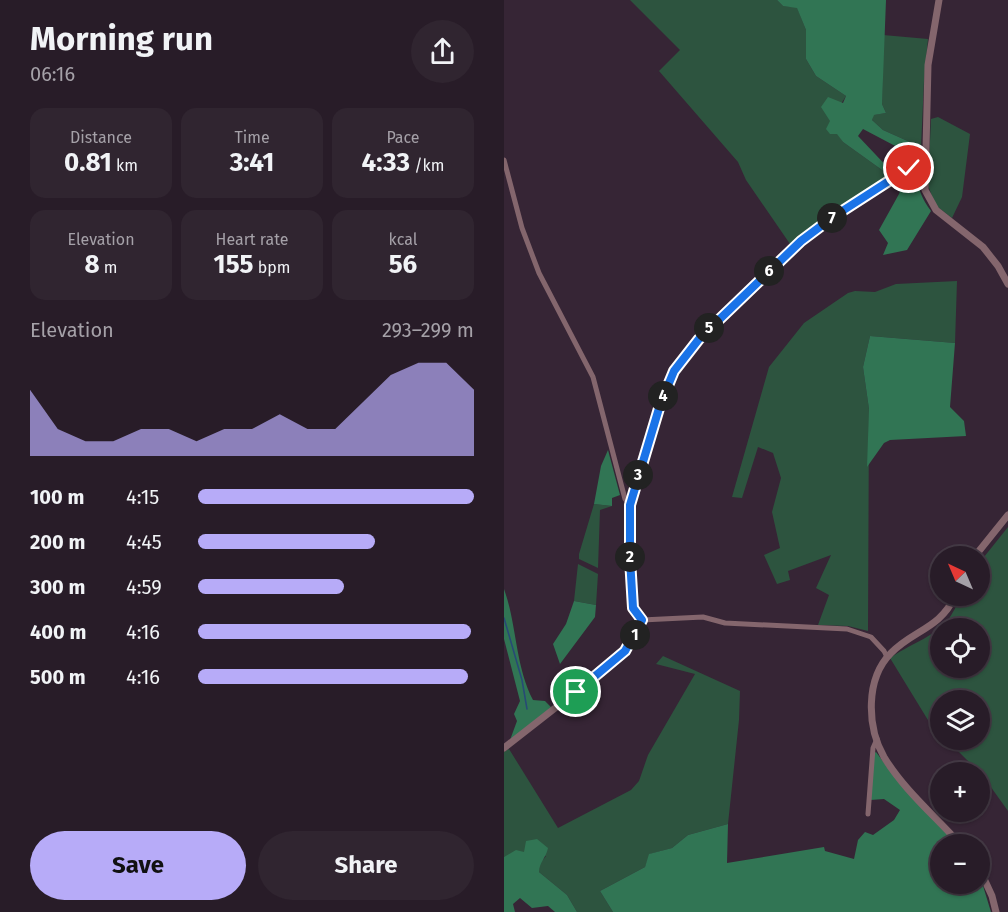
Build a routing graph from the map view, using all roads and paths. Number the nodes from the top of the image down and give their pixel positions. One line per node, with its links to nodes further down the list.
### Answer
1 (939, 0): 3 (street)
2 (504, 160): 5 (street)
3 (925, 162): 4 (street); 5 (street)
4 (1008, 284)
5 (630, 505): 9 (street)
6 (1008, 515): 7 (street)
7 (983, 546)
8 (948, 606): 10 (street)
9 (642, 620): 10 (street); 12 (street)
10 (887, 657): 11 (street)
11 (877, 739): 13 (street); 14 (street)
12 (504, 748)
13 (868, 814)
14 (951, 834)
15 (990, 892): 16 (street)
16 (996, 912)

